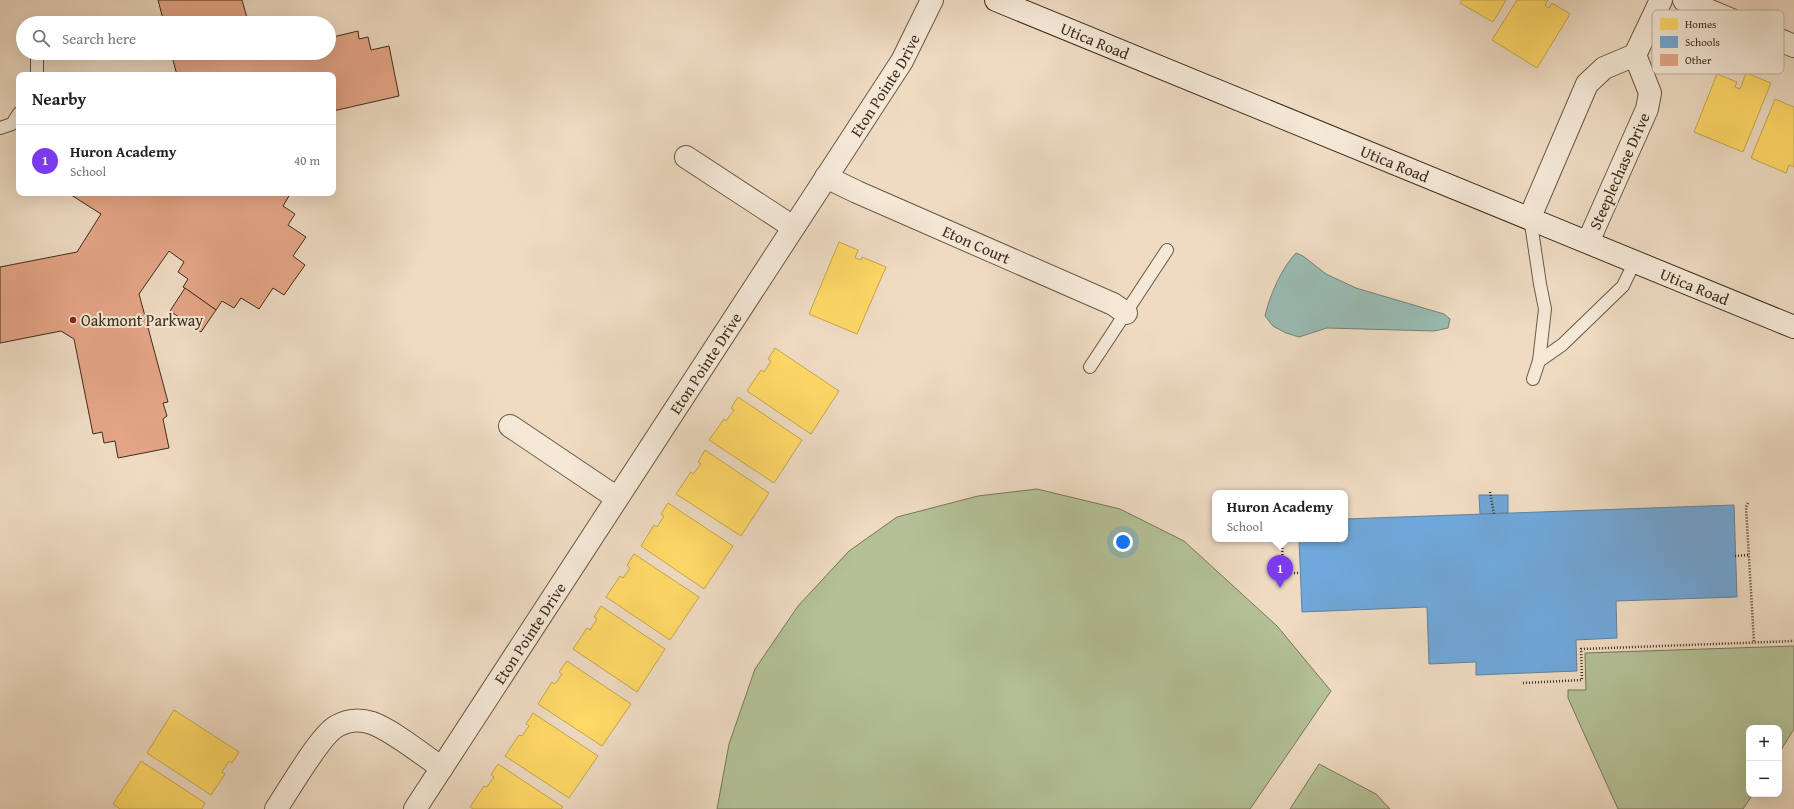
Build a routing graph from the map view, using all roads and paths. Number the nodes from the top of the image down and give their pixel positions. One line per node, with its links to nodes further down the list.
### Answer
1 (932, 0): 16 (street, Eton Pointe Drive)
2 (996, 0): 17 (street, Utica Road)
3 (1660, 0): 5 (street)
4 (1684, 0): 6 (street)
5 (1655, 10)
6 (1708, 10)
7 (1652, 18): 10 (street)
8 (1784, 42): 9 (street)
9 (1794, 46)
10 (1635, 55): 17 (street); 19 (street, Steeplechase Drive)
11 (37, 60): 12 (lane)
12 (37, 72)
13 (16, 118): 14 (lane)
14 (0, 128)
15 (686, 157): 18 (street)
16 (826, 177): 18 (street, Eton Pointe Drive); 22 (street, Eton Court)
17 (1530, 217): 19 (street, Utica Road); 24 (lane)
18 (793, 227): 29 (street, Eton Pointe Drive)
19 (1588, 242): 21 (street, Utica Road)
20 (1167, 250): 22 (lane)
21 (1635, 261): 23 (street, Utica Road); 24 (lane)
22 (1126, 313): 25 (lane)
23 (1794, 327)
24 (1539, 361): 26 (lane)
25 (1090, 367)
26 (1533, 379)
27 (510, 426): 29 (street)
28 (1490, 492): 31 (path)
29 (617, 498): 39 (street, Eton Pointe Drive)
30 (1748, 503): 33 (path)
31 (1494, 514)
32 (1282, 542): 35 (path)
33 (1749, 555): 34 (path); 37 (path)
34 (1736, 556)
35 (1300, 573)
36 (1794, 640): 37 (path)
37 (1754, 642): 38 (path)
38 (1523, 683)
39 (442, 768): 40 (street); 41 (street, Eton Pointe Drive)
40 (276, 809)
41 (415, 809)

